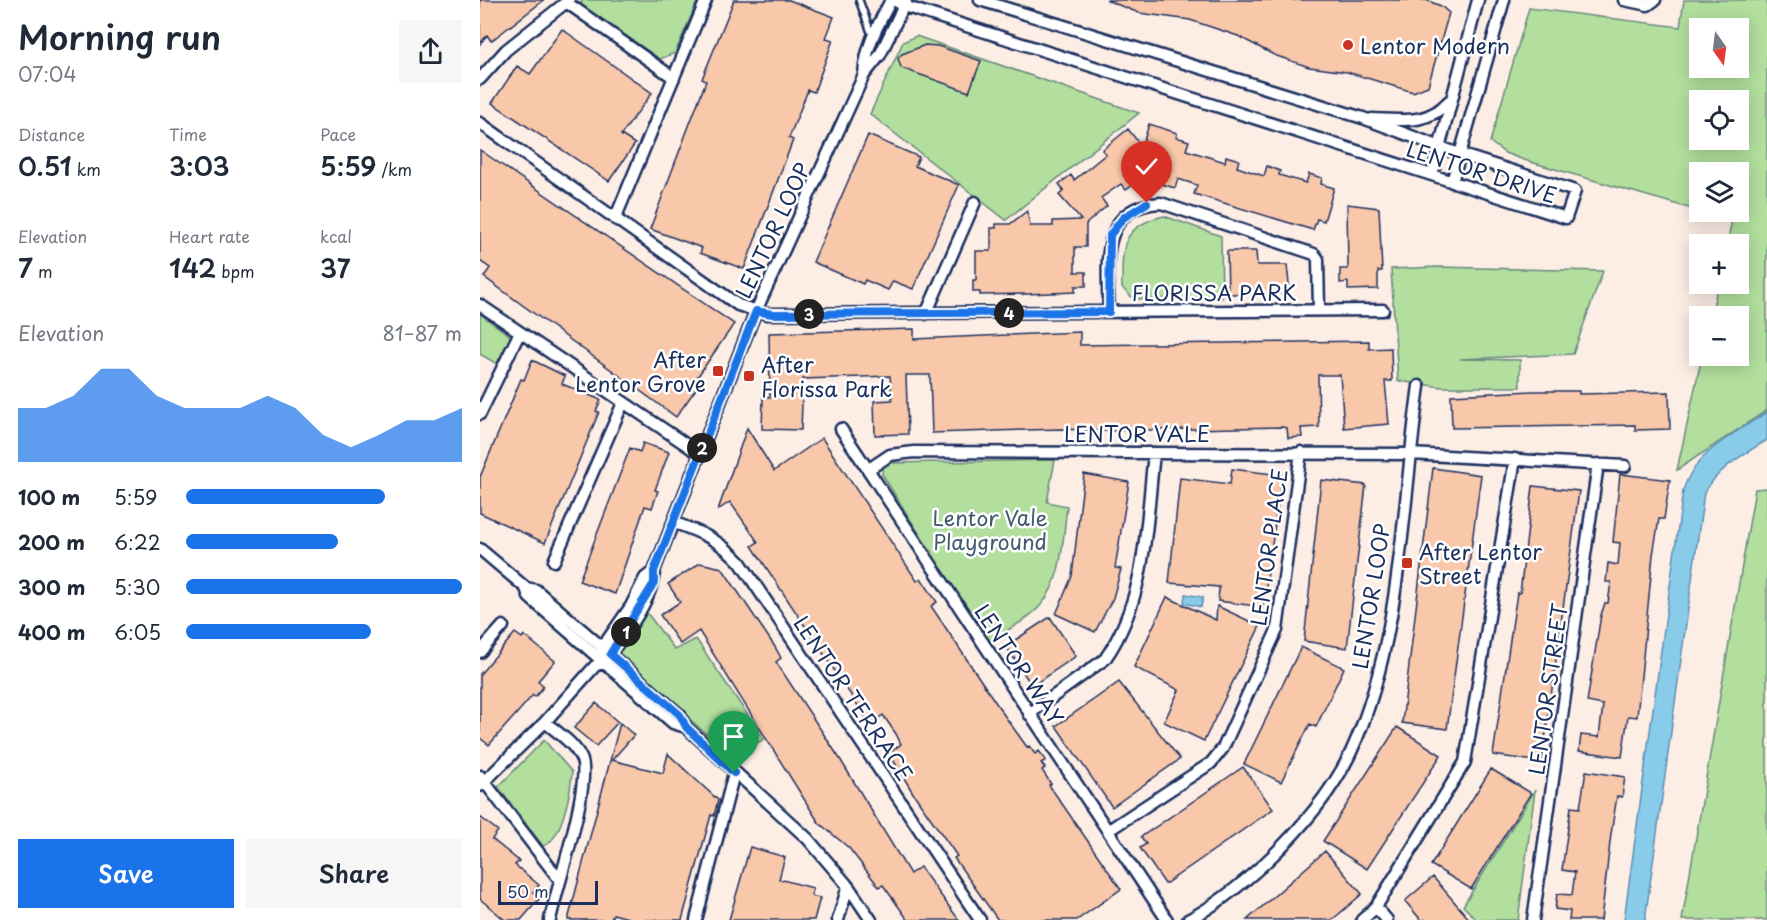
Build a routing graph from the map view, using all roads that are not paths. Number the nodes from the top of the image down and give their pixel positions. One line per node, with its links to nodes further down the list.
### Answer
1 (706, 0): 13 (street)
2 (860, 0): 11 (lane)
3 (892, 0): 10 (street); 11 (street, LENTOR LOOP)
4 (980, 0): 16 (street, LENTOR DRIVE)
5 (1478, 0): 15 (street)
6 (1504, 0): 19 (street)
7 (1624, 0): 8 (street)
8 (1655, 0)
9 (567, 1): 13 (street); 14 (street)
10 (906, 3): 12 (street, LENTOR LOOP); 20 (street, LENTOR DRIVE)
11 (872, 36): 12 (street, LENTOR LOOP)
12 (864, 75): 27 (street, LENTOR LOOP)
13 (674, 78): 23 (street)
14 (480, 79)
15 (1452, 97): 16 (street); 18 (street)
16 (1363, 118): 18 (street, LENTOR DRIVE)
17 (480, 123): 23 (street, FLORISSA PARK)
18 (1439, 147): 19 (street, LENTOR DRIVE); 20 (street)
19 (1460, 154): 21 (street); 21 (street, LENTOR DRIVE)
20 (1432, 175): 21 (street, LENTOR DRIVE)
21 (1452, 182)
22 (975, 202): 29 (street)
23 (615, 219): 27 (street, FLORISSA PARK)
24 (480, 305): 30 (street)
25 (1319, 310): 26 (street, FLORISSA PARK); 28 (street, FLORISSA PARK); 28 (street, FLORISSA PARK)
26 (1383, 310)
27 (756, 311): 29 (street, FLORISSA PARK); 37 (street, LENTOR LOOP)
28 (1109, 312): 29 (street, FLORISSA PARK)
29 (926, 314)
30 (519, 334): 32 (street); 33 (street)
31 (1419, 386): 38 (street, LENTOR LOOP)
32 (623, 403): 37 (street); 45 (street)
33 (480, 414)
34 (841, 429): 42 (street, LENTOR WAY)
35 (1301, 452): 36 (street, LENTOR VALE); 38 (street, LENTOR VALE); 56 (street, LENTOR PLACE)
36 (1154, 453): 42 (street, LENTOR VALE); 51 (street)
37 (700, 454): 43 (street, LENTOR LOOP)
38 (1410, 454): 39 (street); 60 (street, LENTOR LOOP)
39 (1515, 459): 40 (street); 59 (street)
40 (1598, 464): 41 (street); 69 (street, LENTOR STREET)
41 (1625, 466)
42 (869, 469): 51 (street, LENTOR WAY)
43 (675, 523): 48 (street, LENTOR LOOP); 65 (street, LENTOR TERRACE)
44 (480, 549): 46 (street)
45 (554, 561)
46 (525, 588): 48 (street); 50 (street)
47 (503, 626): 49 (street)
48 (606, 651): 50 (street, LENTOR LOOP); 53 (street)
49 (480, 652)
50 (597, 662): 52 (street, LENTOR LOOP); 53 (street)
51 (1029, 714): 56 (street, LENTOR WAY)
52 (545, 722): 55 (street, LENTOR LOOP); 57 (street)
53 (686, 727): 54 (street)
54 (734, 773): 58 (street); 62 (street)
55 (481, 781): 57 (street)
56 (1109, 830): 66 (street, LENTOR WAY)
57 (559, 879): 61 (street)
58 (848, 886): 63 (street); 64 (street)
59 (1376, 907): 67 (street); 68 (street)
60 (1191, 919)
61 (550, 920)
62 (696, 920)
63 (838, 920)
64 (871, 920)
65 (980, 920)
66 (1167, 920)
67 (1362, 920)
68 (1387, 920)
69 (1533, 920)

